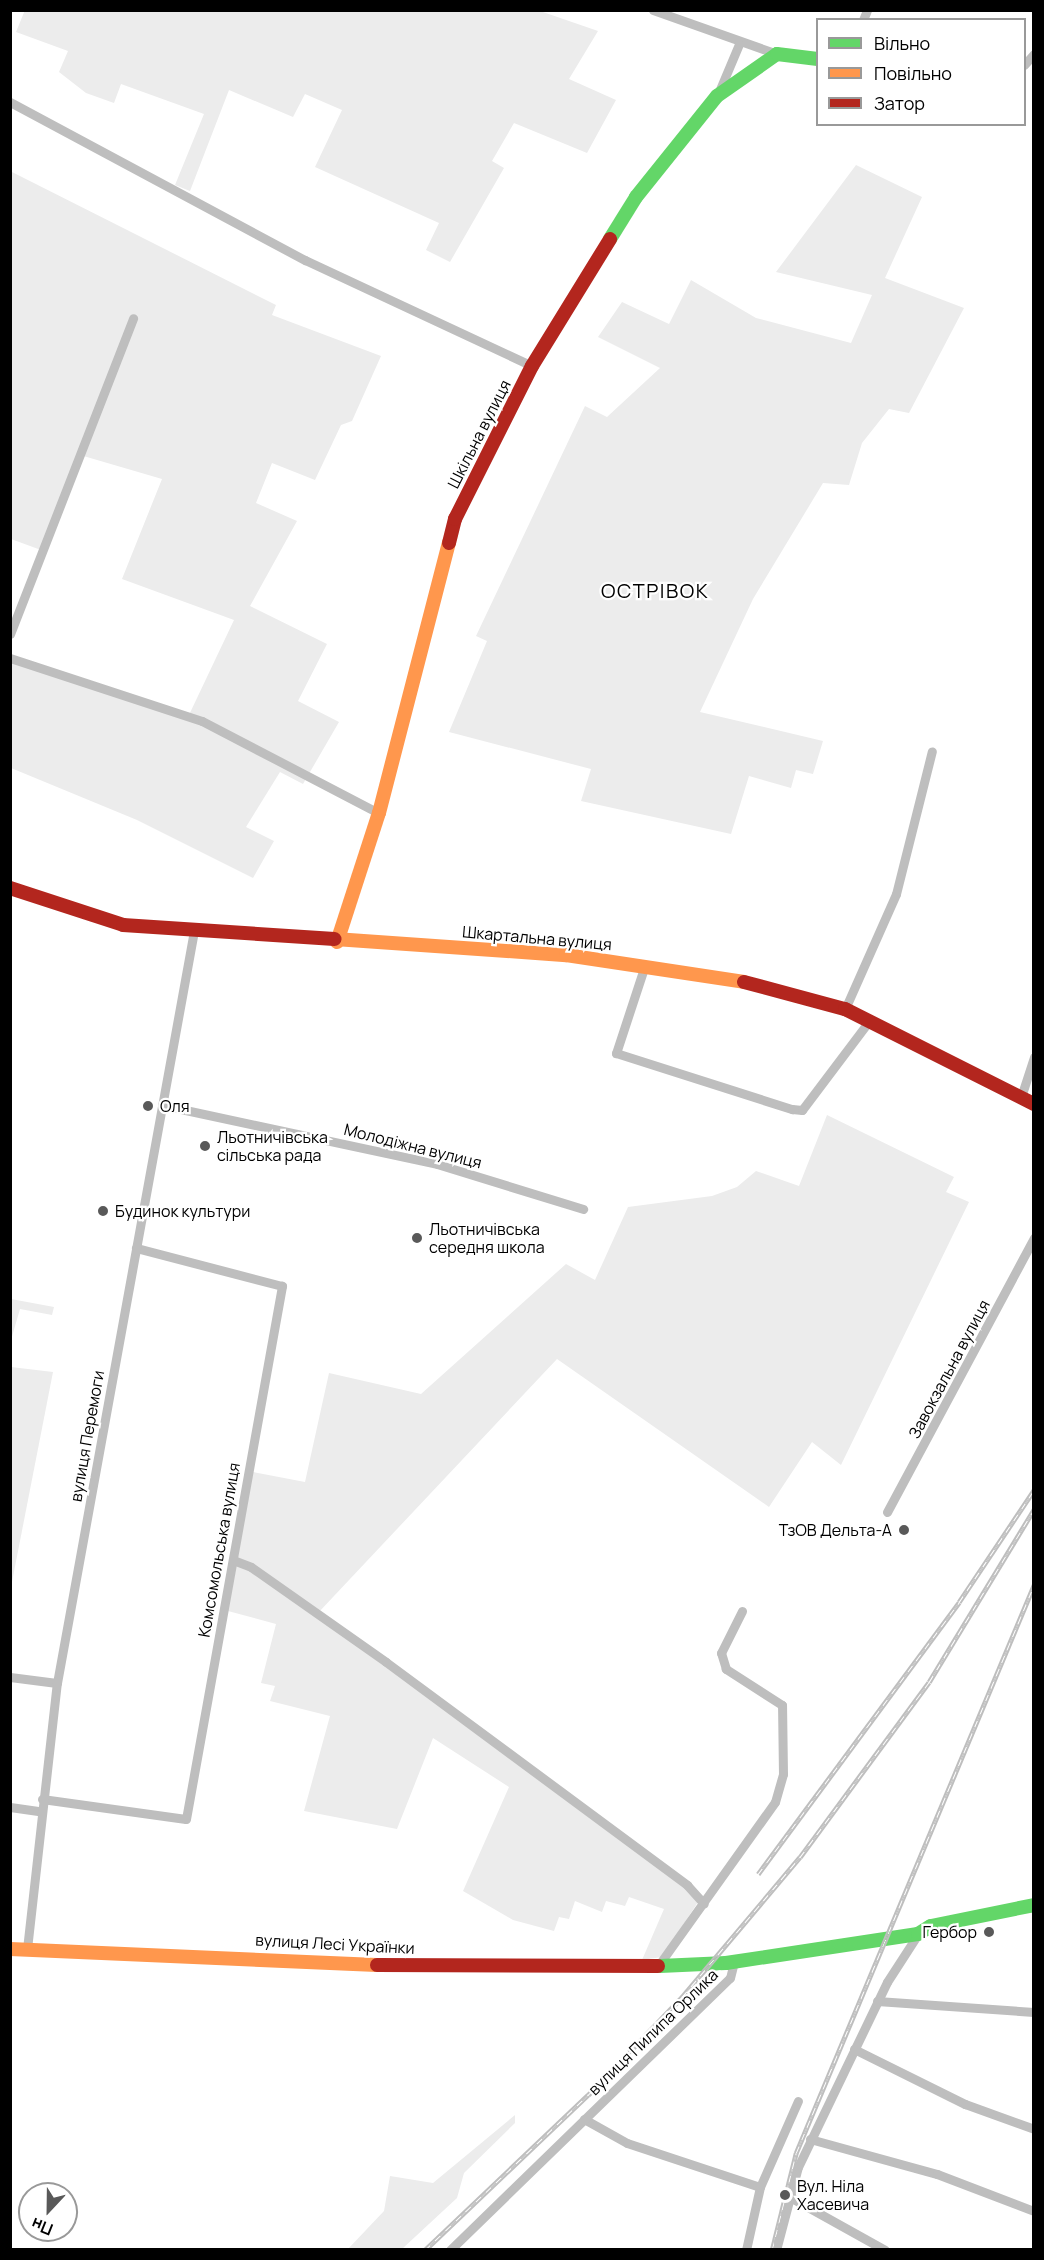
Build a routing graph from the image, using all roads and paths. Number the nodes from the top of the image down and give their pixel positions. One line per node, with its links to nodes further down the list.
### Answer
1 (653, 10): 2 (street)
2 (739, 44): 3 (street); 5 (street)
3 (777, 54): 4 (street); 5 (street, Шкільна вулиця)
4 (816, 59)
5 (717, 96): 8 (street, Шкільна вулиця)
6 (10, 102): 8 (street)
7 (133, 318): 9 (street)
8 (532, 366): 12 (street, Шкільна вулиця)
9 (10, 634)
10 (10, 658): 12 (street)
11 (932, 751): 17 (street)
12 (379, 813): 15 (street, Шкільна вулиця)
13 (10, 888): 14 (street, Шкартальна вулиця)
14 (194, 931): 15 (street, Шкартальна вулиця); 22 (street, вулиця Перемоги)
15 (337, 942): 16 (street, Шкартальна вулиця)
16 (645, 965): 17 (street, Шкартальна вулиця); 18 (street)
17 (845, 1009): 18 (street, Шкартальна вулиця)
18 (869, 1021): 20 (street, Шкартальна вулиця)
19 (1034, 1057): 20 (street)
20 (1021, 1097): 21 (street, Шкартальна вулиця)
21 (1034, 1104)
22 (162, 1105): 23 (street, Молодіжна вулиця); 25 (street, вулиця Перемоги)
23 (584, 1209)
24 (1034, 1238): 26 (street, Завокзальна вулиця)
25 (136, 1248): 27 (street, Комсомольська вулиця); 30 (street, вулиця Перемоги)
26 (887, 1512)
27 (233, 1560): 31 (street, Комсомольська вулиця); 34 (street)
28 (742, 1611): 34 (street)
29 (10, 1677): 30 (street)
30 (57, 1683): 31 (street, вулиця Перемоги)
31 (42, 1799): 33 (street, вулиця Перемоги)
32 (10, 1807): 33 (street)
33 (40, 1811): 38 (street, вулиця Перемоги)
34 (704, 1904): 40 (street)
35 (1034, 1905): 36 (street, вулиця Лесі Українки)
36 (918, 1934): 39 (street, вулиця Лесі Українки); 41 (street)
37 (10, 1949): 38 (street, вулиця Лесі Українки)
38 (27, 1949): 40 (street, вулиця Лесі Українки)
39 (730, 1962): 40 (street, вулиця Лесі Українки); 45 (street, вулиця Пилипа Орлика)
40 (659, 1966)
41 (877, 2001): 42 (street); 43 (street)
42 (1034, 2012)
43 (854, 2049): 46 (street); 47 (street)
44 (798, 2101): 48 (street)
45 (584, 2119): 48 (street, вулиця Пилипа Орлика); 51 (street, вулиця Пилипа Орлика)
46 (1034, 2129)
47 (810, 2139): 49 (street); 50 (street)
48 (760, 2187): 52 (street)
49 (788, 2196): 53 (street); 54 (street)
50 (1034, 2211)
51 (450, 2250)
52 (746, 2250)
53 (776, 2250)
54 (885, 2250)

